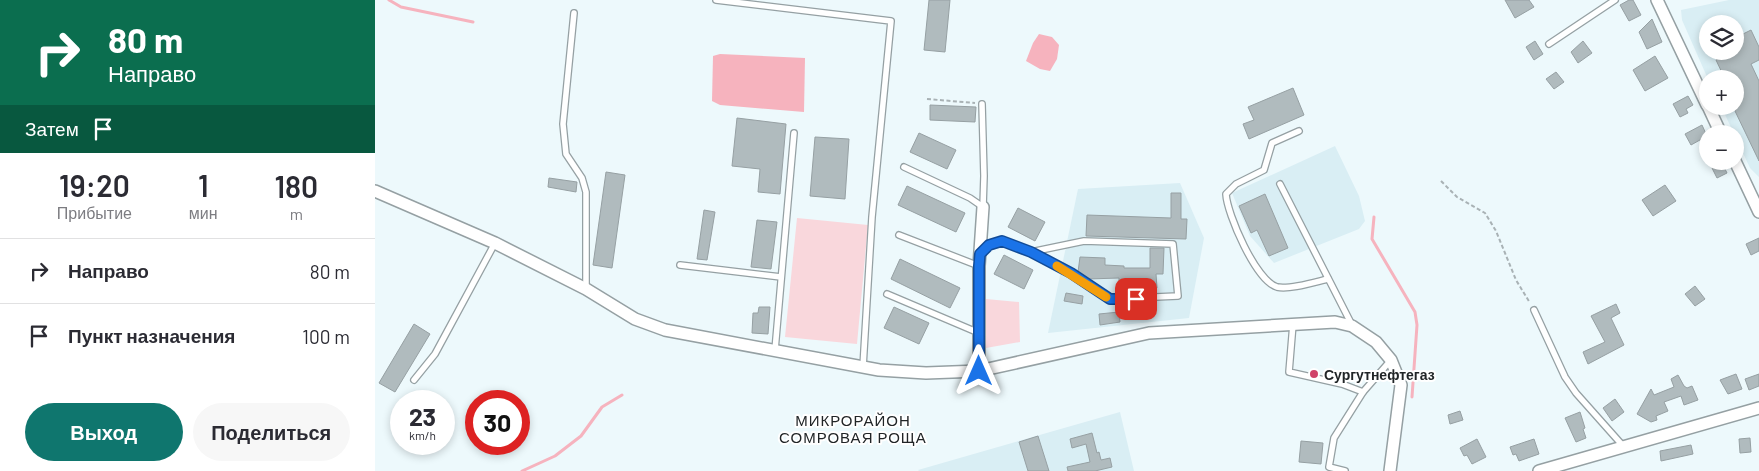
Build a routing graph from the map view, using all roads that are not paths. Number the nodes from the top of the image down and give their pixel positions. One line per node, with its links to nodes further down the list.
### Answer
1 (716, 0): 32 (lane)
2 (1615, 0): 5 (lane)
3 (1657, 0): 6 (street)
4 (574, 12): 24 (lane)
5 (1549, 44)
6 (1699, 87)
7 (982, 104): 14 (lane)
8 (1299, 131): 23 (lane)
9 (794, 133): 22 (lane)
10 (904, 167): 14 (lane)
11 (1739, 170): 15 (street)
12 (1280, 184): 23 (lane)
13 (375, 191): 17 (street)
14 (983, 207): 19 (street)
15 (1759, 212)
16 (899, 235): 21 (lane)
17 (495, 243): 24 (street); 34 (lane)
18 (1031, 252): 18 (lane); 19 (lane)
19 (980, 254): 21 (street)
20 (679, 265): 22 (lane)
21 (979, 266): 29 (street)
22 (781, 277): 30 (lane)
23 (1328, 279): 28 (lane)
24 (586, 289): 30 (street)
25 (887, 294): 29 (lane)
26 (1534, 310): 37 (lane)
27 (1293, 324): 28 (street); 33 (street); 35 (lane)
28 (1352, 326): 31 (street)
29 (979, 333): 33 (street)
30 (775, 350): 32 (street)
31 (1391, 360): 35 (lane); 39 (street)
32 (863, 367): 33 (street)
33 (979, 371)
34 (414, 380)
35 (1363, 392): 38 (lane)
36 (1759, 408): 37 (street)
37 (1624, 447): 40 (street)
38 (1345, 471)
39 (1390, 471)
40 (1539, 471)

